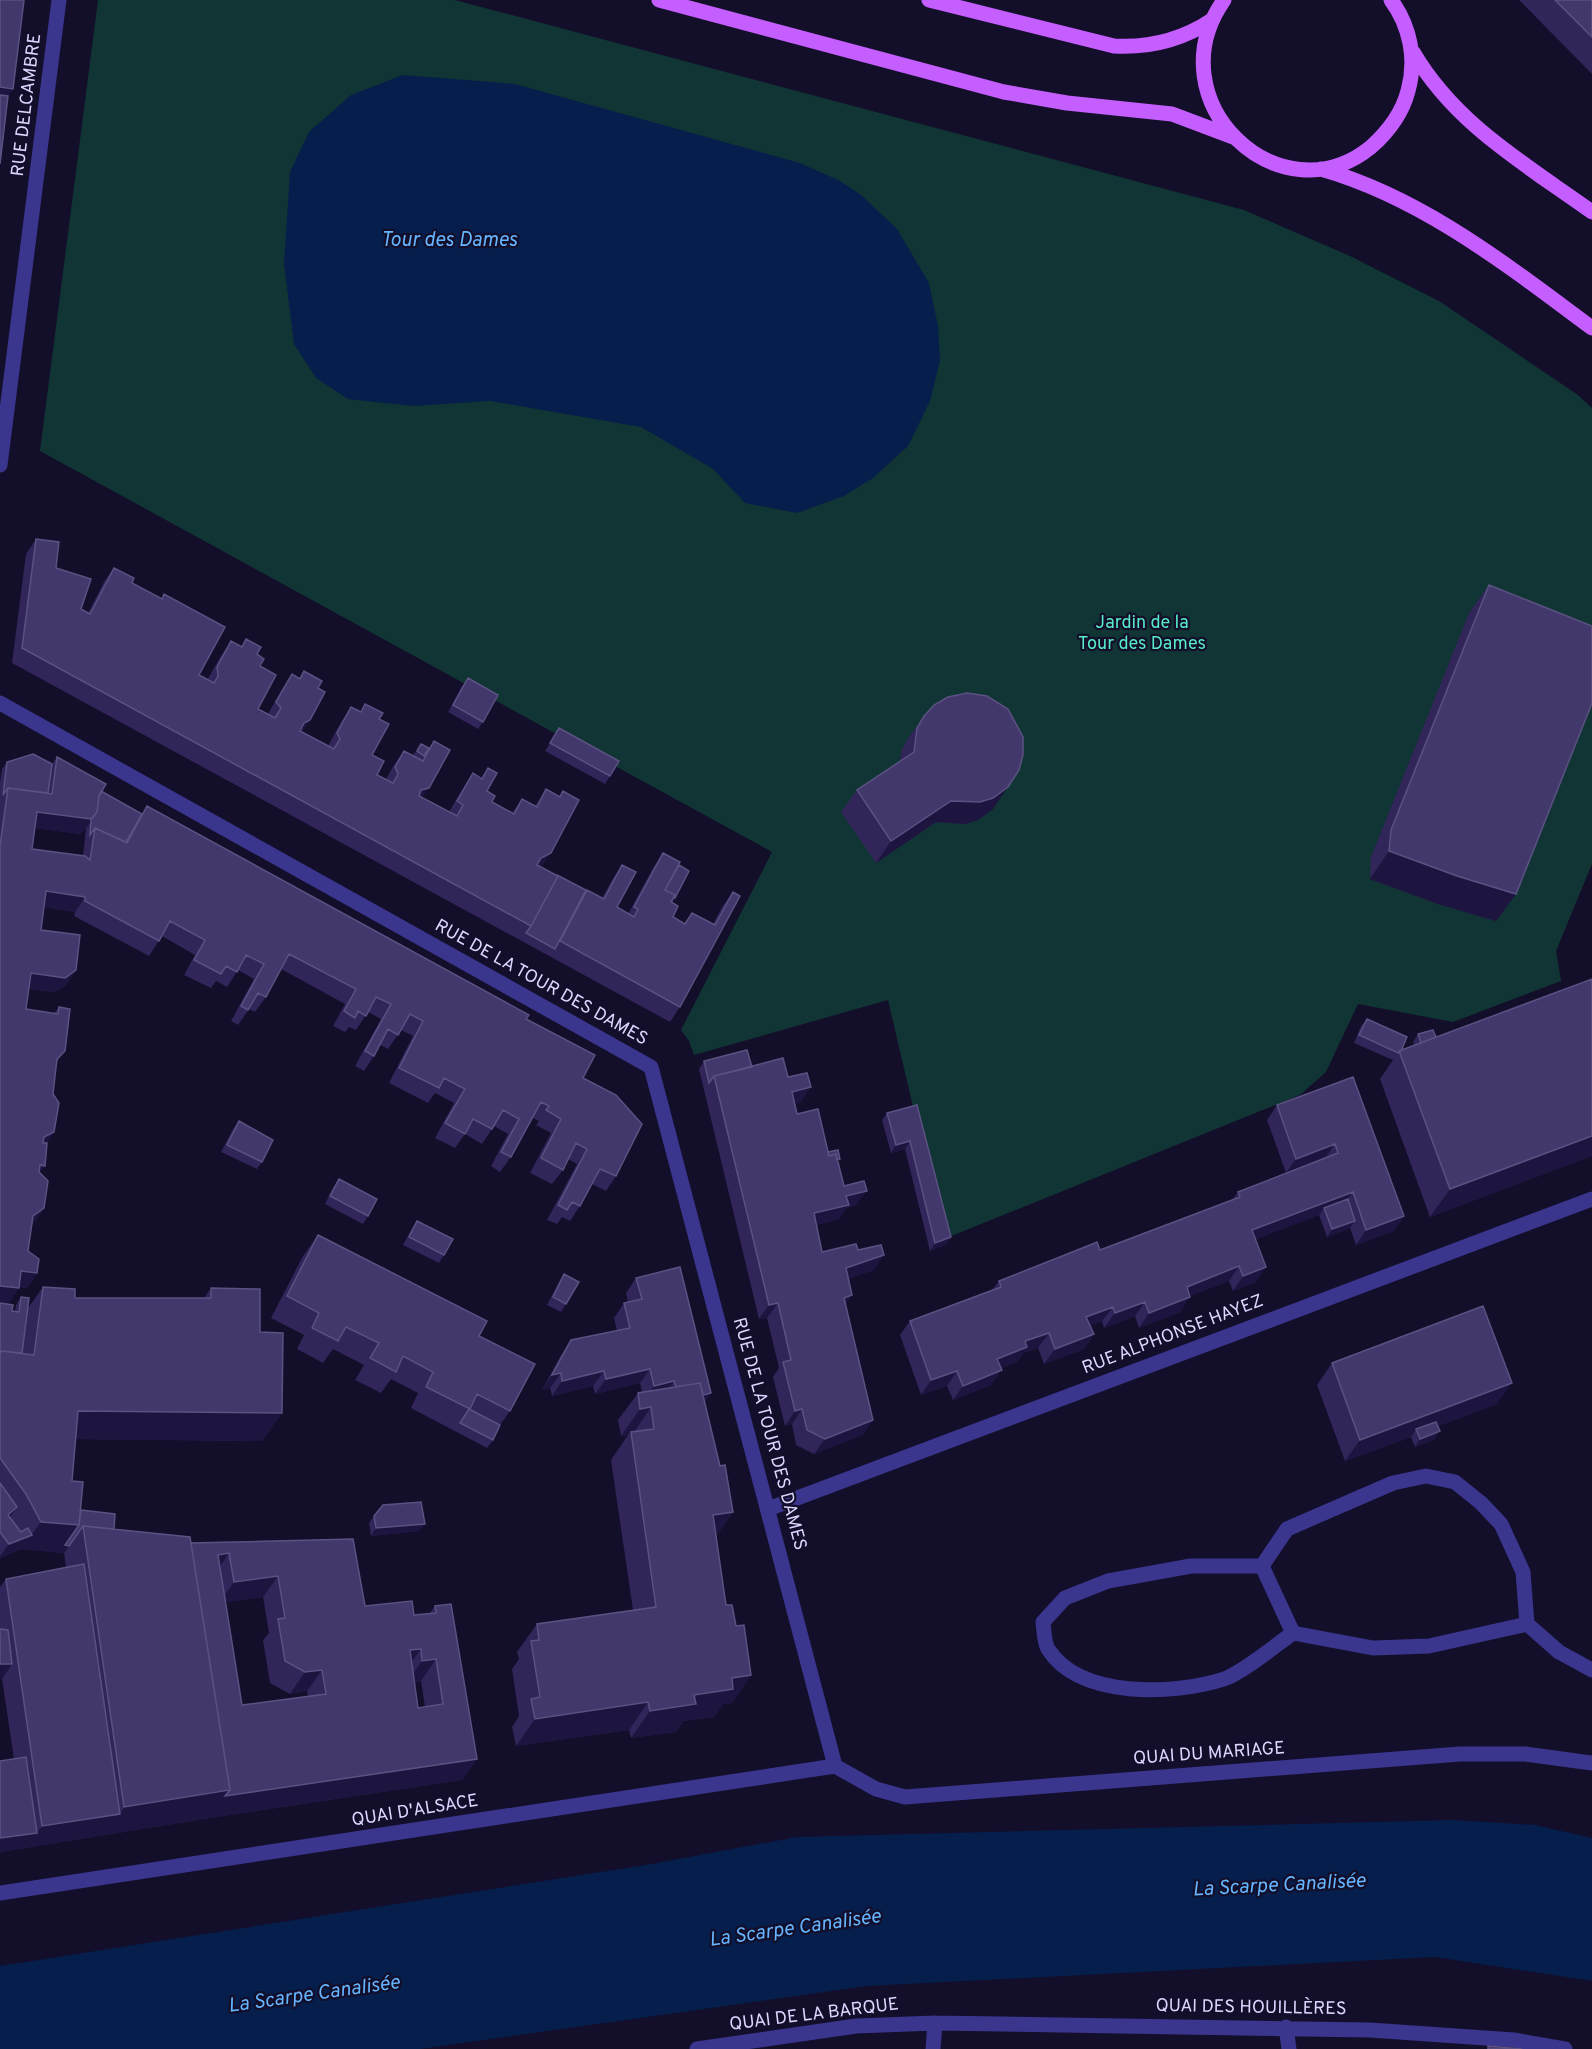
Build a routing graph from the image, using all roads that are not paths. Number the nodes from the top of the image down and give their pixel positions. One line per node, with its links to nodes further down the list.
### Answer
1 (59, 0): 12 (street, RUE DELCAMBRE)
2 (659, 0): 8 (main road)
3 (929, 0): 6 (main road)
4 (1391, 0): 7 (main road)
5 (1223, 1): 6 (main road)
6 (1212, 20): 8 (main road)
7 (1411, 48): 9 (main road); 10 (main road)
8 (1233, 137): 9 (main road)
9 (1318, 168): 11 (main road)
10 (1592, 212)
11 (1592, 328)
12 (0, 465)
13 (0, 704): 15 (street, RUE DE LA TOUR DES DAMES)
14 (1592, 1198): 15 (street, RUE ALPHONSE HAYEZ)
15 (768, 1509): 21 (street, RUE DE LA TOUR DES DAMES)
16 (1262, 1566): 17 (street); 18 (street); 18 (street)
17 (1527, 1624): 18 (street); 19 (street)
18 (1293, 1633)
19 (1592, 1670)
20 (1592, 1763): 21 (street, QUAI DU MARIAGE)
21 (835, 1766): 22 (street, QUAI D'ALSACE)
22 (0, 1893)
23 (935, 2023): 24 (street, QUAI DES HOUILLÈRES); 25 (street, QUAI DE LA BARQUE); 26 (street)
24 (1286, 2027): 27 (street); 28 (street, QUAI DES HOUILLÈRES)
25 (697, 2049)
26 (933, 2049)
27 (1289, 2049)
28 (1565, 2049)

